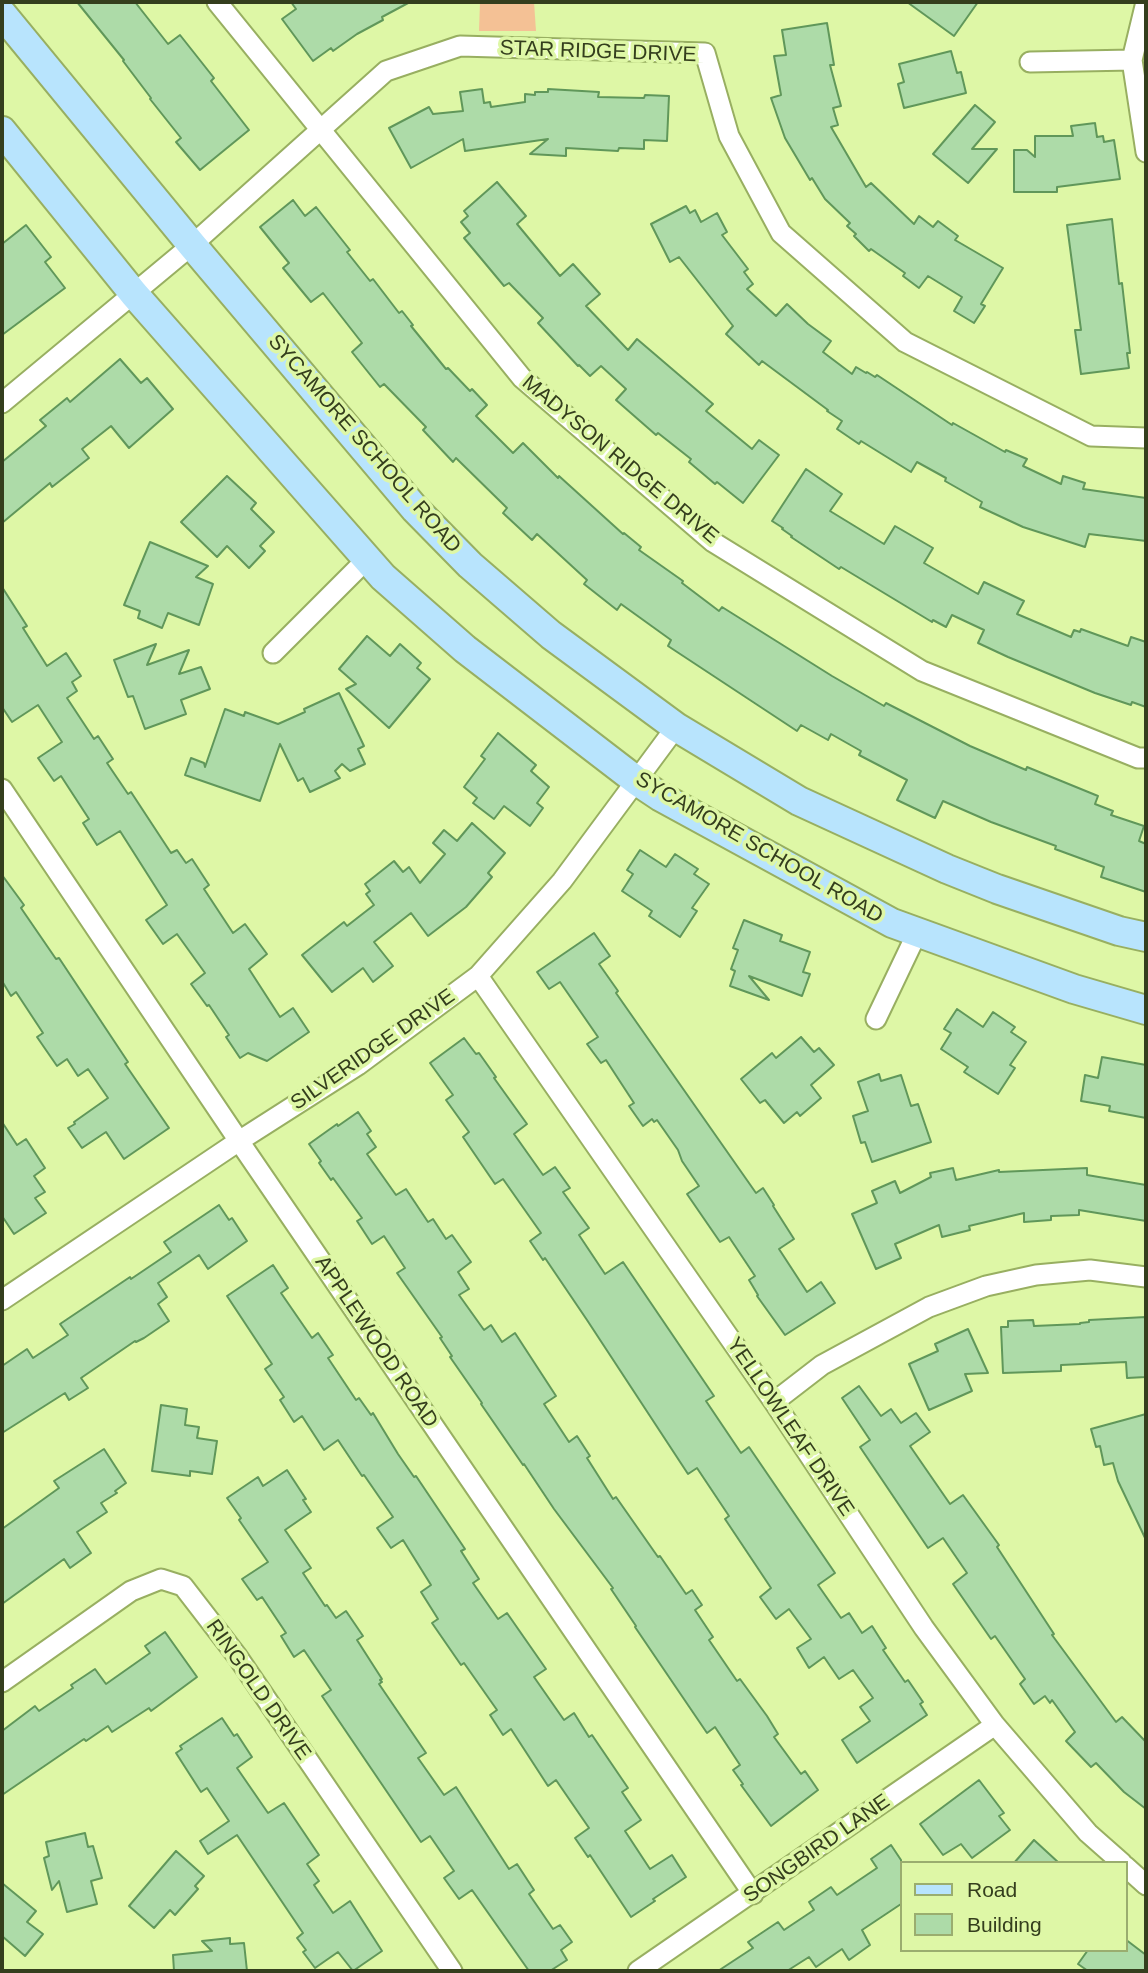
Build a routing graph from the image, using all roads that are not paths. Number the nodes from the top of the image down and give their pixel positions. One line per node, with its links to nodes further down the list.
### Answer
1 (218, 2): 6 (street, MADYSON RIDGE DRIVE)
2 (1146, 2): 4 (street)
3 (2, 14): 9 (main road, SYCAMORE SCHOOL ROAD)
4 (1132, 60): 5 (street); 8 (street)
5 (1030, 62)
6 (321, 130): 9 (street, STAR RIDGE DRIVE); 12 (street, STAR RIDGE DRIVE); 16 (street, MADYSON RIDGE DRIVE)
7 (2, 131): 10 (main road, SYCAMORE SCHOOL ROAD)
8 (1146, 152)
9 (192, 246): 10 (street, STAR RIDGE DRIVE); 15 (main road, SYCAMORE SCHOOL ROAD)
10 (134, 294): 11 (street, STAR RIDGE DRIVE); 13 (main road, SYCAMORE SCHOOL ROAD)
11 (2, 403)
12 (1146, 438)
13 (366, 559): 14 (street); 17 (main road, SYCAMORE SCHOOL ROAD)
14 (273, 653)
15 (676, 727): 17 (street, SILVERIDGE DRIVE); 20 (main road, SYCAMORE SCHOOL ROAD)
16 (1146, 758)
17 (637, 781): 19 (main road, SYCAMORE SCHOOL ROAD); 21 (street, SILVERIDGE DRIVE)
18 (2, 789): 24 (street, APPLEWOOD ROAD)
19 (918, 931): 22 (main road, SYCAMORE SCHOOL ROAD); 23 (street)
20 (1146, 937)
21 (478, 975): 24 (street, SILVERIDGE DRIVE); 27 (street, YELLOWLEAF DRIVE)
22 (1146, 1010)
23 (876, 1018)
24 (239, 1141): 26 (street, SILVERIDGE DRIVE); 33 (street, APPLEWOOD ROAD)
25 (1146, 1278): 27 (street)
26 (2, 1300)
27 (774, 1402): 29 (street, YELLOWLEAF DRIVE)
28 (2, 1682): 34 (street, RINGOLD DRIVE)
29 (995, 1725): 30 (street, YELLOWLEAF DRIVE); 33 (street, SONGBIRD LANE)
30 (1120, 1861)
31 (1127, 1868): 32 (street, YELLOWLEAF DRIVE)
32 (1146, 1885)
33 (753, 1894): 35 (street, SONGBIRD LANE)
34 (452, 1971)
35 (638, 1971)

